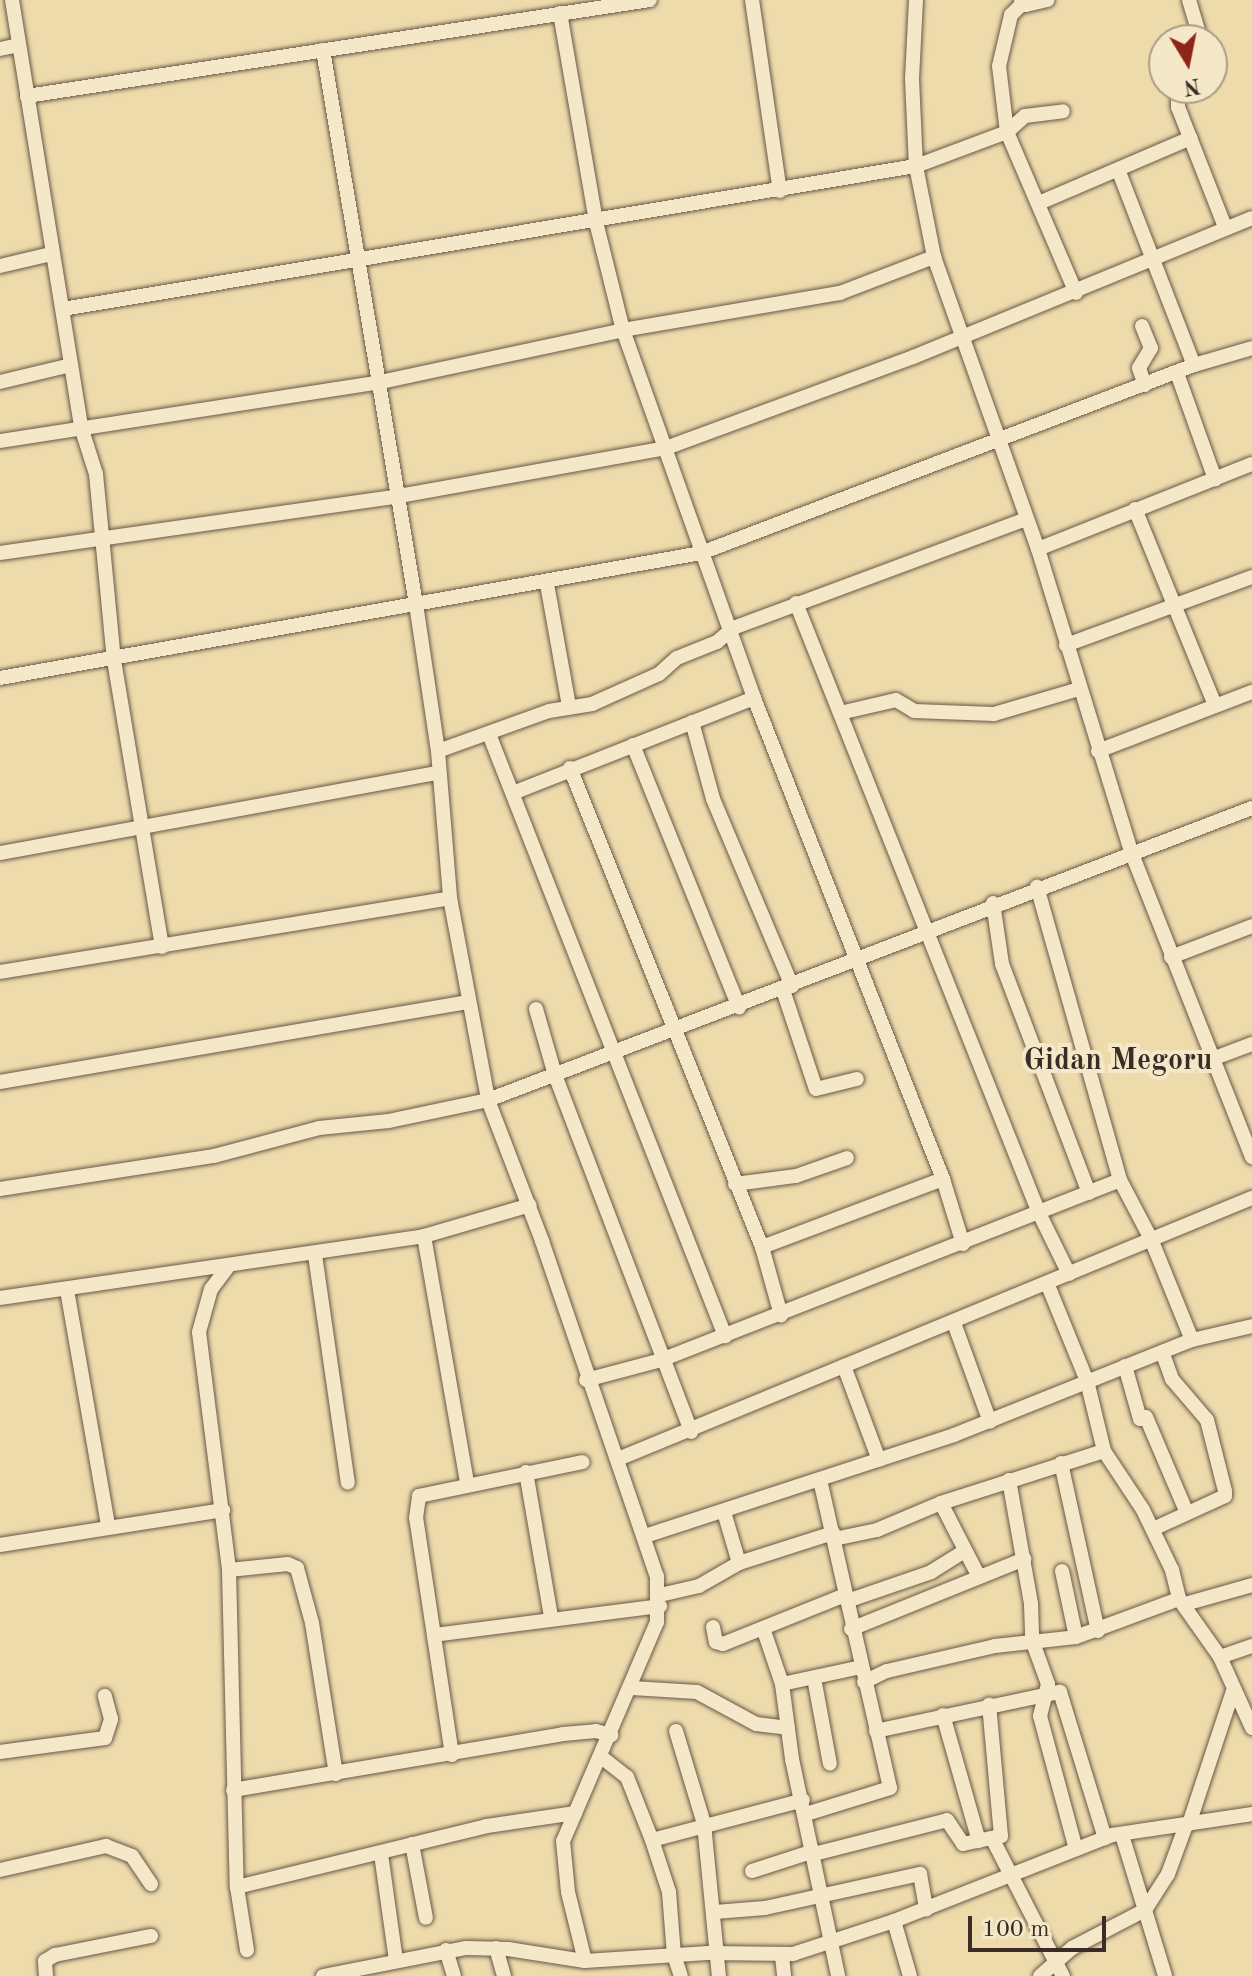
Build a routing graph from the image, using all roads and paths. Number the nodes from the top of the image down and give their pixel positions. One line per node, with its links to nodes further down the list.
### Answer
1 (12, 0): 10 (street)
2 (650, 0): 8 (street)
3 (752, 0): 20 (street)
4 (916, 0): 18 (street)
5 (1047, 0): 7 (street)
6 (1189, 0): 9 (street)
7 (1022, 1): 16 (street)
8 (560, 13): 12 (street); 23 (street)
9 (1196, 24)
10 (19, 45): 11 (street); 13 (street)
11 (0, 49)
12 (323, 50): 13 (street); 28 (street)
13 (27, 96): 25 (street)
14 (1178, 104): 17 (street)
15 (1063, 111): 16 (street)
16 (1007, 132): 18 (street); 21 (street)
17 (1191, 138): 19 (street); 24 (street)
18 (916, 166): 20 (street); 26 (street)
19 (1119, 172): 21 (street); 27 (street)
20 (780, 191): 23 (street)
21 (1039, 203): 30 (street)
22 (1252, 218): 24 (street)
23 (596, 222): 28 (street); 33 (street)
24 (1225, 227): 27 (street)
25 (51, 254): 29 (street); 31 (street)
26 (934, 257): 33 (street); 34 (street)
27 (1153, 260): 30 (street); 37 (street)
28 (361, 262): 31 (street); 40 (street)
29 (0, 266)
30 (1076, 293): 34 (street)
31 (63, 309): 36 (street)
32 (1142, 326): 41 (street)
33 (623, 330): 40 (street); 45 (street)
34 (963, 337): 43 (street); 45 (street)
35 (1252, 348): 37 (street)
36 (71, 365): 39 (street); 42 (street)
37 (1194, 365): 38 (street)
38 (1177, 373): 41 (street); 47 (street)
39 (0, 382)
40 (381, 382): 42 (street); 48 (street)
41 (1145, 385): 43 (street)
42 (81, 427): 44 (street); 51 (street)
43 (1001, 440): 50 (street); 54 (street)
44 (0, 441)
45 (666, 448): 48 (street); 54 (street)
46 (1252, 464): 47 (street)
47 (1215, 479): 49 (street)
48 (399, 496): 51 (street); 58 (street)
49 (1135, 509): 52 (street); 59 (street)
50 (1026, 519): 52 (street); 57 (street)
51 (104, 536): 53 (street); 62 (street)
52 (1038, 549): 61 (street)
53 (0, 553)
54 (701, 553): 56 (street); 60 (street)
55 (1252, 577): 59 (street)
56 (547, 584): 58 (street); 68 (street)
57 (796, 603): 60 (street); 69 (street)
58 (416, 604): 62 (street); 73 (street)
59 (1179, 606): 61 (street); 67 (street)
60 (733, 628): 66 (street); 68 (street)
61 (1066, 645): 64 (street)
62 (114, 660): 63 (street); 79 (street)
63 (0, 678)
64 (1079, 689): 69 (street); 74 (street)
65 (1252, 692): 67 (street)
66 (754, 698): 70 (street); 89 (street)
67 (1215, 705): 74 (street)
68 (569, 706): 71 (street)
69 (840, 713): 86 (street)
70 (692, 722): 72 (street); 91 (street)
71 (489, 734): 73 (street); 77 (street)
72 (633, 745): 75 (street); 93 (street)
73 (438, 751): 76 (street)
74 (1098, 751): 81 (street)
75 (570, 768): 77 (street); 95 (street)
76 (436, 773): 79 (street); 83 (street)
77 (513, 793): 97 (street)
78 (1252, 808): 81 (street)
79 (140, 828): 80 (street); 87 (street)
80 (0, 853)
81 (1132, 854): 82 (street); 88 (street)
82 (1037, 886): 84 (street); 106 (street)
83 (450, 898): 87 (street); 92 (street)
84 (993, 903): 86 (street); 109 (street)
85 (1252, 926): 88 (street)
86 (928, 934): 89 (street); 112 (street)
87 (162, 947): 90 (street)
88 (1171, 957): 98 (street)
89 (856, 961): 91 (street); 105 (street)
90 (0, 972)
91 (788, 988): 93 (street); 100 (street)
92 (467, 1002): 101 (street); 102 (street)
93 (739, 1007): 95 (street)
94 (536, 1009): 99 (street)
95 (676, 1029): 97 (street); 107 (street)
96 (1252, 1044): 98 (street)
97 (616, 1055): 99 (street); 126 (street)
98 (1212, 1059): 103 (street)
99 (555, 1075): 102 (street); 129 (street)
100 (857, 1079)
101 (0, 1082)
102 (488, 1100): 108 (street); 111 (street)
103 (1251, 1154)
104 (847, 1158): 107 (street)
105 (943, 1179): 115 (street); 116 (street)
106 (1120, 1180): 109 (street); 114 (street)
107 (735, 1184): 116 (street)
108 (0, 1189)
109 (1089, 1193): 112 (street)
110 (1252, 1198): 114 (street)
111 (530, 1205): 113 (street); 132 (street)
112 (1039, 1213): 115 (street); 119 (street)
113 (424, 1236): 117 (street); 145 (street)
114 (1151, 1239): 119 (street); 127 (street)
115 (963, 1244): 123 (street)
116 (762, 1247): 123 (street)
117 (315, 1255): 118 (street); 144 (street)
118 (227, 1268): 121 (street); 147 (street)
119 (1069, 1274): 120 (street)
120 (1047, 1283): 124 (street); 133 (street)
121 (67, 1290): 122 (street); 150 (street)
122 (0, 1298)
123 (781, 1315): 126 (street)
124 (954, 1323): 130 (street); 134 (street)
125 (1252, 1326): 127 (street)
126 (725, 1336): 129 (street)
127 (1192, 1340): 128 (street)
128 (1162, 1352): 131 (street); 148 (street)
129 (661, 1360): 132 (street); 135 (street)
130 (844, 1366): 135 (street); 138 (street)
131 (1125, 1366): 133 (street); 148 (street)
132 (586, 1380): 137 (street)
133 (1087, 1381): 134 (street); 136 (street)
134 (990, 1422): 138 (street)
135 (691, 1432): 137 (street)
136 (1104, 1451): 140 (street); 151 (street)
137 (618, 1459): 152 (street)
138 (879, 1460): 143 (street)
139 (583, 1462): 141 (street)
140 (1061, 1463): 142 (street); 169 (street)
141 (526, 1472): 145 (street); 165 (street)
142 (1009, 1480): 146 (street); 156 (street)
143 (820, 1481): 149 (street); 153 (street)
144 (348, 1483)
145 (467, 1483): 170 (street)
146 (941, 1503): 153 (street); 155 (street)
147 (223, 1510): 150 (street); 158 (street)
148 (1186, 1511): 151 (street)
149 (724, 1512): 152 (street); 157 (street)
150 (108, 1526): 154 (street)
151 (1153, 1529): 164 (street)
152 (645, 1536): 163 (street)
153 (834, 1536): 157 (street); 162 (street)
154 (0, 1545)
155 (963, 1552): 160 (street); 162 (street)
156 (1024, 1559): 160 (street); 172 (street)
157 (739, 1563): 163 (street)
158 (229, 1570): 193 (street); 194 (street)
159 (1062, 1571): 171 (street)
160 (978, 1575): 167 (street)
161 (1252, 1585): 164 (street)
162 (846, 1598): 167 (street); 168 (street)
163 (660, 1601): 165 (street); 178 (street)
164 (1182, 1601): 169 (street); 174 (street)
165 (551, 1617): 170 (street)
166 (713, 1627): 168 (street)
167 (851, 1629): 175 (street)
168 (764, 1631): 177 (street)
169 (1098, 1631): 171 (street)
170 (434, 1635): 190 (street)
171 (1076, 1637): 172 (street)
172 (1032, 1640): 175 (street); 180 (street)
173 (1252, 1646): 174 (street)
174 (1220, 1657): 179 (street)
175 (863, 1674): 176 (street); 187 (street)
176 (814, 1678): 177 (street); 192 (street)
177 (782, 1684): 184 (street)
178 (632, 1688): 184 (street); 188 (street)
179 (1233, 1691): 185 (street); 199 (street)
180 (1048, 1692): 182 (street); 201 (street); 205 (street)
181 (105, 1696): 189 (street)
182 (989, 1705): 183 (street); 203 (street)
183 (943, 1715): 187 (street); 203 (street)
184 (788, 1728): 195 (street)
185 (1252, 1728)
186 (676, 1731): 198 (street)
187 (876, 1731): 195 (street)
188 (611, 1735): 190 (street); 191 (street)
189 (0, 1752)
190 (452, 1755): 193 (street)
191 (600, 1756): 196 (street); 202 (street)
192 (830, 1764)
193 (336, 1774): 194 (street)
194 (233, 1790): 212 (street)
195 (804, 1807): 198 (street); 206 (street)
196 (575, 1813): 204 (street); 228 (street)
197 (1252, 1814): 199 (street)
198 (704, 1824): 202 (street); 216 (street)
199 (1188, 1824): 200 (street); 215 (street)
200 (1122, 1835): 201 (street); 215 (street)
201 (1105, 1838): 205 (street)
202 (652, 1840): 225 (street)
203 (986, 1840): 206 (street); 210 (street)
204 (412, 1844): 207 (street); 217 (street)
205 (1076, 1849): 210 (street)
206 (814, 1852): 209 (street); 213 (street)
207 (381, 1854): 212 (street); 227 (street)
208 (0, 1870): 211 (street)
209 (752, 1871)
210 (1012, 1875): 214 (street); 229 (street)
211 (151, 1884)
212 (237, 1887): 222 (street)
213 (821, 1893): 214 (street); 216 (street); 220 (street)
214 (926, 1909): 218 (street)
215 (1145, 1910): 229 (street); 241 (street)
216 (715, 1912): 224 (street)
217 (426, 1918)
218 (894, 1921): 220 (street); 239 (street)
219 (151, 1936): 231 (street)
220 (830, 1944): 226 (street); 238 (street)
221 (496, 1948): 223 (street); 228 (street); 234 (street)
222 (247, 1950)
223 (446, 1950): 227 (street); 233 (street)
224 (716, 1953): 225 (street); 226 (street); 236 (street)
225 (674, 1955): 228 (street); 235 (street)
226 (782, 1956): 237 (street)
227 (396, 1961): 230 (street)
228 (595, 1966)
229 (1060, 1970): 240 (street)
230 (340, 1975): 232 (street)
231 (46, 1976)
232 (323, 1976)
233 (454, 1976)
234 (504, 1976)
235 (681, 1976)
236 (719, 1976)
237 (784, 1976)
238 (838, 1976)
239 (910, 1976)
240 (1040, 1976)
241 (1165, 1976)

